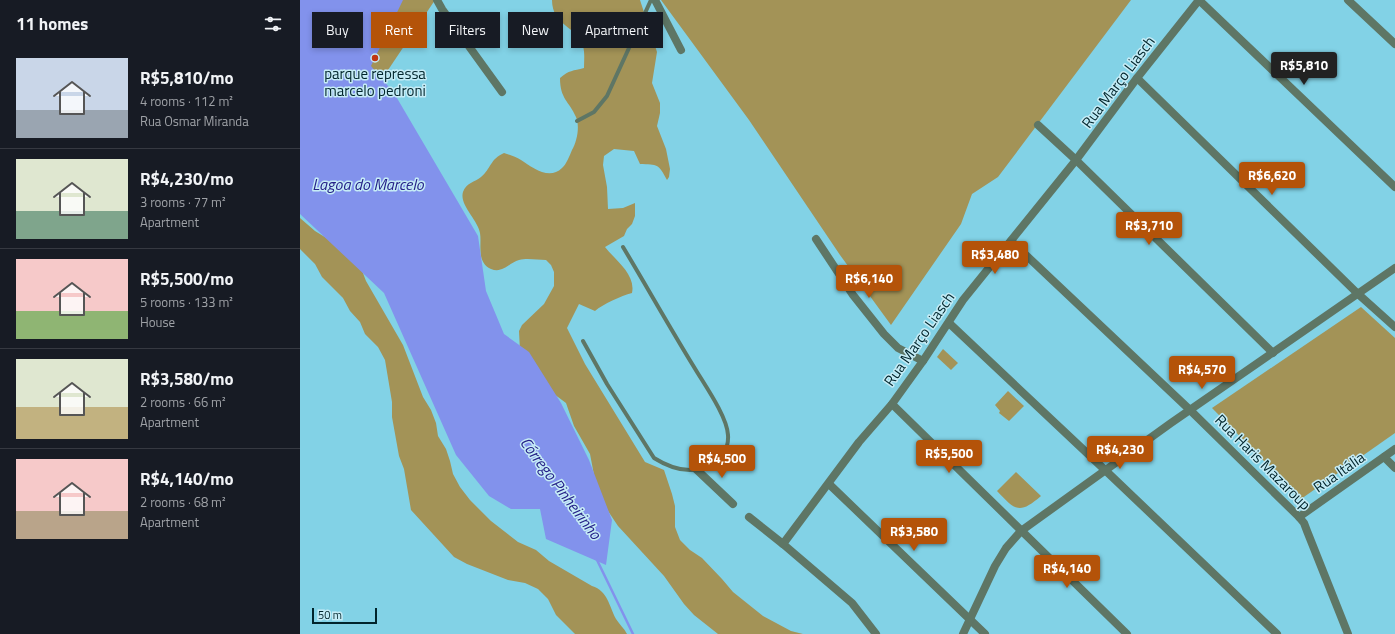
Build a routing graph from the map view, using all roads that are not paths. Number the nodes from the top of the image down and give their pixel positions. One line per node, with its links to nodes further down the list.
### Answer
1 (437, 0): 9 (street)
2 (651, 0): 10 (lane)
3 (655, 0): 7 (street)
4 (1199, 0): 8 (street, Rua Março Liasch); 13 (street)
5 (1348, 0): 6 (street)
6 (1395, 44)
7 (682, 50)
8 (1137, 78): 12 (street, Rua Março Liasch); 18 (street)
9 (502, 92)
10 (577, 121)
11 (1038, 126): 12 (street)
12 (1076, 160): 15 (street, Rua Março Liasch); 22 (street)
13 (1395, 187)
14 (816, 239): 23 (street)
15 (1011, 241): 19 (street, Rua Março Liasch); 25 (street, Rua Haris Mazaroup)
16 (623, 247): 29 (lane)
17 (1395, 268): 18 (street)
18 (1357, 293): 20 (street); 22 (street)
19 (949, 322): 23 (street, Rua Março Liasch); 30 (street)
20 (1395, 327)
21 (583, 341): 29 (lane)
22 (1273, 353): 25 (street)
23 (923, 361): 24 (street, Rua Março Liasch)
24 (892, 404): 31 (street, Rua Março Liasch); 35 (street)
25 (1190, 410): 30 (street); 34 (street, Rua Haris Mazaroup)
26 (1395, 449): 27 (street, Rua Itália)
27 (1384, 457): 28 (street); 34 (street, Rua Itália)
28 (1395, 468)
29 (696, 469): 32 (street)
30 (1105, 470): 35 (street); 42 (street)
31 (829, 484): 36 (street, Rua Março Liasch); 37 (street)
32 (733, 504)
33 (749, 517): 36 (street)
34 (1299, 517): 43 (street, Rua Haris Mazaroup)
35 (1021, 531): 37 (street); 41 (street)
36 (783, 544): 38 (street)
37 (970, 619): 39 (street); 40 (street)
38 (876, 634)
39 (963, 634)
40 (985, 634)
41 (1127, 634)
42 (1276, 634)
43 (1348, 634)

